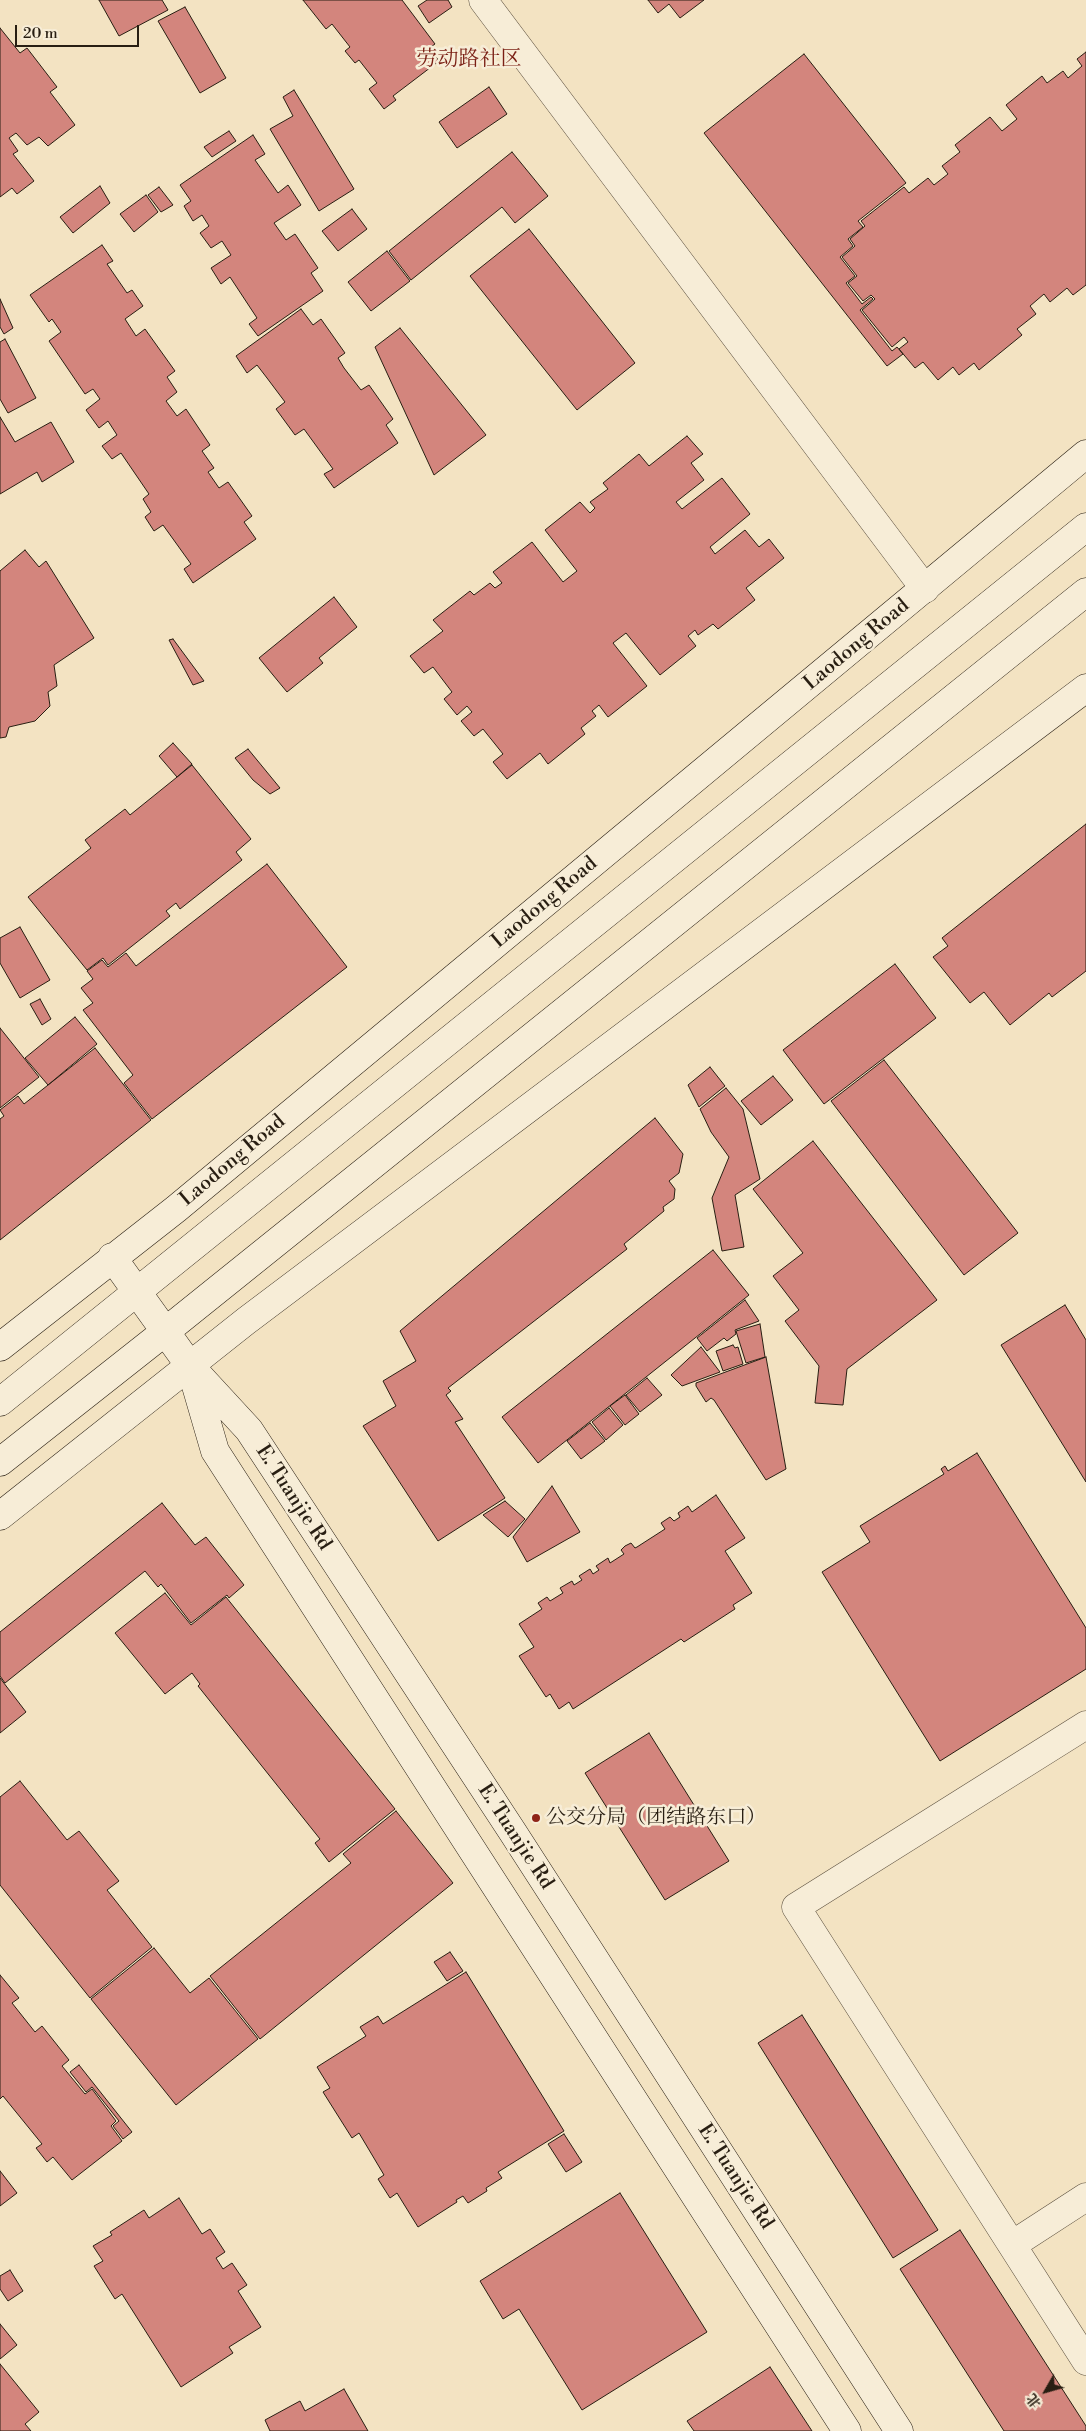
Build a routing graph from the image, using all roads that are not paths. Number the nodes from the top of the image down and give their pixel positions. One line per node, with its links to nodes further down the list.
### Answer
1 (483, 0): 4 (street)
2 (1086, 454): 4 (street, Laodong Road)
3 (1086, 527): 8 (street, Laodong Road)
4 (925, 589): 7 (street, Laodong Road)
5 (1086, 592): 9 (street)
6 (1086, 688): 11 (street)
7 (112, 1257): 8 (street, E. Tuanjie Rd); 10 (street, Laodong Road)
8 (138, 1293): 9 (street, E. Tuanjie Rd); 12 (street, Laodong Road)
9 (166, 1331): 11 (street, E. Tuanjie Rd); 13 (street)
10 (0, 1347)
11 (190, 1366): 14 (street); 19 (street); 20 (street, E. Tuanjie Rd)
12 (0, 1402)
13 (0, 1462)
14 (0, 1516)
15 (1086, 1725): 17 (street)
16 (1086, 2197): 17 (street)
17 (1012, 2245): 18 (street)
18 (1086, 2361)
19 (847, 2431)
20 (898, 2431)

